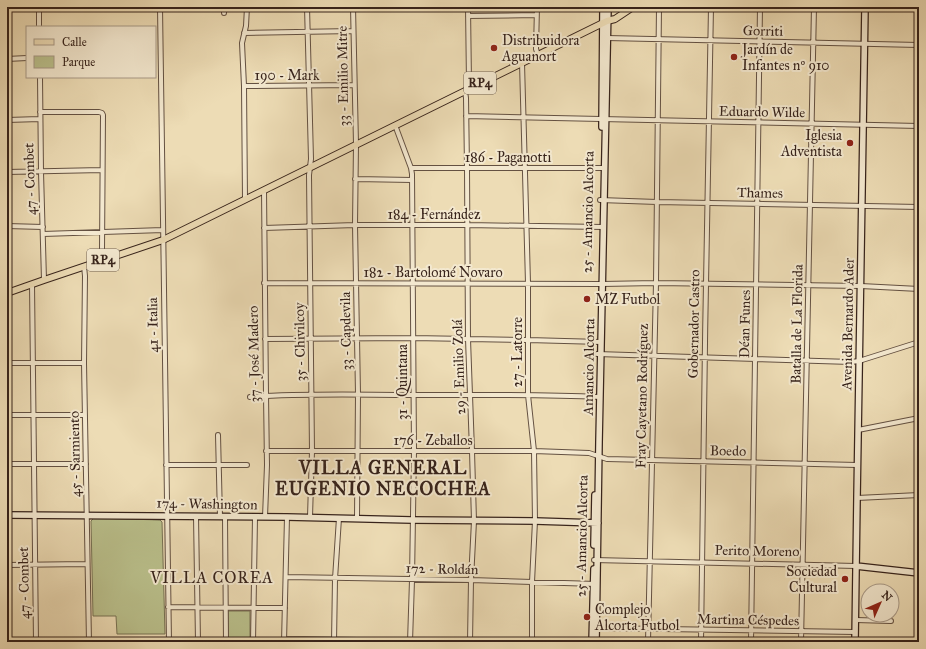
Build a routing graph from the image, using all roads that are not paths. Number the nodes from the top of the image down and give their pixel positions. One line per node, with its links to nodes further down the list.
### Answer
1 (39, 7): 22 (street)
2 (160, 7): 84 (street, 41 - Italia)
3 (224, 7): 18 (street)
4 (247, 7): 25 (street)
5 (307, 7): 23 (street, 35 - Chivilcoy)
6 (353, 7): 24 (street, 33 - Emilio Mitre)
7 (468, 7): 20 (street, 29 - Emilio Zolá)
8 (536, 7): 19 (street)
9 (604, 7): 21 (main road)
10 (608, 7): 21 (main road)
11 (625, 7): 21 (main road, RP4)
12 (633, 7): 21 (main road, RP4)
13 (659, 7): 27 (street, Fray Cayetano Rodríguez)
14 (711, 7): 28 (street, Gobernador Castro)
15 (760, 7): 29 (street, Déan Funes)
16 (814, 7): 30 (street, Batalla de La Florida)
17 (866, 7): 31 (main road, Avenida Bernardo Ader)
18 (224, 13)
19 (536, 15): 20 (street); 33 (street)
20 (468, 16): 41 (street, 29 - Emilio Zolá)
21 (606, 22): 26 (main road); 33 (main road, RP4); 46 (main road, 25 - Amancio Alcorta)
22 (39, 26)
23 (308, 32): 24 (street); 25 (street); 40 (street, 35 - Chivilcoy)
24 (353, 32): 38 (street, 33 - Emilio Mitre)
25 (244, 33): 39 (street)
26 (607, 38): 27 (street, Gorriti); 46 (main road)
27 (658, 39): 28 (street, Gorriti); 48 (street, Fray Cayetano Rodríguez)
28 (710, 41): 29 (street, Gorriti); 49 (street, Gobernador Castro)
29 (759, 42): 30 (street, Gorriti); 50 (street, Déan Funes)
30 (813, 43): 31 (street, Gorriti); 51 (street, Batalla de La Florida)
31 (865, 44): 32 (street, Gorriti); 53 (main road, Avenida Bernardo Ader)
32 (919, 45)
33 (538, 55): 36 (main road, RP4)
34 (26, 58): 35 (street)
35 (7, 59)
36 (522, 63): 41 (main road, RP4); 44 (street, 27 - Latorre)
37 (40, 78): 42 (street, 47 - Combet)
38 (354, 85): 40 (street, 190 - Mark); 55 (street, 33 - Emilio Mitre)
39 (244, 86): 40 (street, 190 - Mark); 67 (street)
40 (309, 86): 56 (street, 35 - Chivilcoy)
41 (467, 89): 43 (street, 29 - Emilio Zolá); 52 (main road, RP4)
42 (40, 112): 45 (street, 47 - Combet); 61 (street)
43 (466, 116): 44 (street, Eduardo Wilde); 58 (street, 29 - Emilio Zolá)
44 (524, 117): 46 (street, Eduardo Wilde); 59 (street, 27 - Latorre)
45 (40, 119): 47 (street); 63 (street, 47 - Combet)
46 (604, 119): 48 (street, Eduardo Wilde); 60 (main road, 25 - Amancio Alcorta)
47 (7, 120)
48 (658, 121): 49 (street, Eduardo Wilde); 69 (street, Fray Cayetano Rodríguez)
49 (708, 122): 50 (street, Eduardo Wilde); 70 (street, Gobernador Castro)
50 (758, 123): 51 (street, Eduardo Wilde); 71 (street, Déan Funes)
51 (812, 124): 53 (street, Eduardo Wilde); 72 (street, Batalla de La Florida)
52 (395, 125): 55 (main road, RP4); 57 (street, 31 - Quintana)
53 (863, 125): 54 (street, Eduardo Wilde); 73 (main road, Avenida Bernardo Ader)
54 (919, 126)
55 (356, 144): 56 (main road, RP4); 64 (street, 33 - Capdevila)
56 (310, 167): 66 (main road, RP4); 79 (street, 35 - Chivilcoy)
57 (411, 168): 58 (street, 186 - Paganotti); 65 (street, 31 - Quintana)
58 (467, 168): 59 (street, 186 - Paganotti); 76 (street, 29 - Emilio Zolá)
59 (526, 168): 60 (street, 186 - Paganotti); 81 (street, 27 - Latorre)
60 (603, 168): 68 (main road, 25 - Amancio Alcorta)
61 (102, 170): 63 (street); 85 (street)
62 (7, 172): 63 (street)
63 (41, 172): 78 (street, 47 - Combet)
64 (355, 179): 65 (street); 75 (street, 33 - Capdevila)
65 (412, 180): 80 (street, 31 - Quintana)
66 (264, 190): 67 (main road, RP4); 83 (street, 37 - José Madero)
67 (245, 199): 87 (main road, RP4)
68 (602, 200): 69 (street, Thames); 82 (main road, 25 - Amancio Alcorta)
69 (657, 202): 70 (street, Thames); 97 (street, Fray Cayetano Rodríguez)
70 (708, 203): 71 (street, Thames); 100 (street, Gobernador Castro)
71 (757, 204): 72 (street, Thames); 101 (street, Déan Funes)
72 (810, 205): 73 (street, Thames); 102 (street, Batalla de La Florida)
73 (862, 206): 74 (street, Thames); 103 (main road, Avenida Bernardo Ader)
74 (919, 207)
75 (355, 225): 79 (street, 184 - Fernández); 80 (street, 184 - Fernández); 93 (street, 33 - Capdevila)
76 (467, 225): 80 (street, 184 - Fernández); 81 (street, 184 - Fernández); 95 (street, 29 - Emilio Zolá)
77 (7, 226): 78 (street)
78 (43, 226): 86 (street, 47 - Combet)
79 (310, 226): 83 (street, 184 - Fernández); 92 (street, 35 - Chivilcoy)
80 (412, 226): 94 (street, 31 - Quintana)
81 (527, 226): 82 (street, 184 - Fernández); 96 (street, 27 - Latorre)
82 (602, 226): 99 (main road, 25 - Amancio Alcorta)
83 (264, 228): 91 (street, 37 - José Madero)
84 (163, 230): 85 (street); 87 (street, 41 - Italia)
85 (102, 232): 86 (street); 88 (street)
86 (43, 234): 90 (street, 47 - Combet)
87 (163, 240): 88 (main road, RP4); 151 (street, 41 - Italia)
88 (104, 259): 89 (main road, RP4)
89 (84, 266): 90 (main road, RP4); 122 (street, 45 - Sarmiento)
90 (44, 280): 98 (main road, RP4)
91 (264, 283): 92 (street, 182 - Bartolomé Novaro); 108 (street, 37 - José Madero)
92 (310, 283): 93 (street, 182 - Bartolomé Novaro); 109 (street, 35 - Chivilcoy)
93 (356, 283): 94 (street, 182 - Bartolomé Novaro); 106 (street, 33 - Capdevila)
94 (413, 283): 95 (street, 182 - Bartolomé Novaro); 107 (street, 31 - Quintana)
95 (468, 283): 96 (street, 182 - Bartolomé Novaro); 110 (street, 29 - Emilio Zolá)
96 (528, 283): 99 (street, 182 - Bartolomé Novaro); 111 (street, 27 - Latorre)
97 (656, 283): 99 (street, 182 - Bartolomé Novaro); 100 (street, 182 - Bartolomé Novaro); 115 (street, Fray Cayetano Rodríguez)
98 (32, 284): 105 (main road, RP4); 121 (street, 47 - Combet)
99 (601, 284): 112 (main road, 25 - Amancio Alcorta)
100 (706, 284): 101 (street, 182 - Bartolomé Novaro); 116 (street, Gobernador Castro)
101 (756, 284): 102 (street, 182 - Bartolomé Novaro); 117 (street, Déan Funes)
102 (809, 285): 103 (street, 182 - Bartolomé Novaro); 118 (street, Batalla de La Florida)
103 (861, 286): 104 (street, 182 - Bartolomé Novaro); 119 (main road, Avenida Bernardo Ader)
104 (919, 289)
105 (7, 293)
106 (357, 338): 107 (street); 109 (street); 124 (street, 33 - Capdevila)
107 (413, 338): 110 (street); 125 (street, 31 - Quintana)
108 (265, 339): 109 (street); 128 (street, 37 - José Madero)
109 (311, 339): 123 (street, 35 - Chivilcoy)
110 (468, 339): 111 (street); 126 (street, 29 - Emilio Zolá)
111 (528, 340): 112 (street); 127 (street, 27 - Latorre)
112 (599, 342): 114 (main road, Amancio Alcorta)
113 (919, 342): 119 (street)
114 (599, 355): 115 (street); 130 (main road, Amancio Alcorta)
115 (654, 357): 116 (street); 144 (street, Fray Cayetano Rodríguez)
116 (704, 358): 117 (street); 145 (street, Gobernador Castro)
117 (755, 359): 118 (street); 146 (street, Déan Funes)
118 (807, 360): 119 (street); 149 (street, Batalla de La Florida)
119 (859, 361): 135 (main road, Avenida Bernardo Ader)
120 (7, 363): 121 (street)
121 (33, 363): 122 (street); 132 (street, 47 - Combet)
122 (84, 363): 133 (street, 45 - Sarmiento)
123 (311, 394): 124 (street); 128 (street); 139 (street, 35 - Chivilcoy)
124 (358, 394): 125 (street); 140 (street, 33 - Capdevila)
125 (414, 395): 126 (street); 137 (street, 31 - Quintana)
126 (470, 395): 127 (street); 141 (street, 29 - Emilio Zolá)
127 (528, 395): 130 (street); 142 (street, 27 - Latorre)
128 (266, 396): 129 (street); 138 (street, 37 - José Madero)
129 (250, 397)
130 (598, 397): 143 (main road, Amancio Alcorta)
131 (7, 415): 132 (street)
132 (34, 415): 133 (street); 150 (street, 47 - Combet)
133 (85, 415): 148 (street, 45 - Sarmiento)
134 (919, 418): 135 (street)
135 (858, 430): 154 (main road, Avenida Bernardo Ader)
136 (218, 434): 152 (street)
137 (414, 450): 140 (street, 176 - Zeballos); 141 (street, 176 - Zeballos); 169 (street, 31 - Quintana)
138 (266, 451): 139 (street, 176 - Zeballos); 164 (street, 37 - José Madero)
139 (312, 451): 140 (street, 176 - Zeballos); 166 (street, 35 - Chivilcoy)
140 (357, 451): 168 (street, 33 - Capdevila)
141 (472, 451): 142 (street, 176 - Zeballos); 170 (street, 29 - Emilio Zolá)
142 (534, 451): 143 (street, 176 - Zeballos); 171 (street, 27 - Latorre)
143 (597, 455): 144 (street, Boedo); 172 (main road, 25 - Amancio Alcorta)
144 (652, 460): 145 (street, Boedo); 174 (street, Fray Cayetano Rodríguez)
145 (703, 461): 146 (street, Boedo); 175 (street, Gobernador Castro)
146 (754, 463): 149 (street, Boedo); 176 (street, Déan Funes)
147 (7, 464): 150 (street)
148 (86, 464): 150 (street); 159 (street, 45 - Sarmiento)
149 (805, 464): 154 (street, Boedo); 179 (street, Batalla de La Florida)
150 (33, 465): 157 (street, 47 - Combet)
151 (166, 465): 152 (street); 160 (street, 41 - Italia)
152 (219, 465): 153 (street); 162 (street)
153 (246, 465)
154 (857, 465): 156 (main road, Avenida Bernardo Ader)
155 (919, 496): 156 (street)
156 (857, 498): 181 (main road, Avenida Bernardo Ader)
157 (34, 514): 158 (main road, 174 - Washington); 159 (main road, 174 - Washington); 177 (street, 47 - Combet)
158 (7, 515)
159 (87, 515): 160 (main road, 174 - Washington); 178 (street, 45 - Sarmiento)
160 (167, 516): 161 (main road, 174 - Washington); 189 (street, 41 - Italia)
161 (196, 516): 162 (main road, 174 - Washington); 190 (street)
162 (223, 517): 163 (main road, 174 - Washington); 191 (street)
163 (255, 517): 164 (main road, 174 - Washington); 192 (street)
164 (266, 517): 165 (main road, 174 - Washington)
165 (287, 517): 166 (main road, 174 - Washington); 183 (street)
166 (310, 518): 167 (main road, 174 - Washington)
167 (339, 518): 168 (main road, 174 - Washington); 184 (street)
168 (357, 518): 169 (main road, 174 - Washington)
169 (412, 520): 170 (main road, 174 - Washington); 185 (street, 31 - Quintana)
170 (474, 521): 171 (main road, 174 - Washington); 186 (street, 29 - Emilio Zolá)
171 (535, 521): 172 (main road, 174 - Washington); 187 (street, 27 - Latorre)
172 (596, 523): 173 (main road, 25 - Amancio Alcorta)
173 (596, 560): 174 (street, Perito Moreno); 188 (main road)
174 (651, 561): 175 (street, Perito Moreno); 197 (street, Fray Cayetano Rodríguez)
175 (702, 562): 176 (street, Perito Moreno); 198 (street, Gobernador Castro)
176 (752, 563): 179 (street, Perito Moreno); 199 (street, Déan Funes)
177 (35, 564): 178 (street); 180 (street); 206 (street, 47 - Combet)
178 (87, 564): 207 (street, 45 - Sarmiento)
179 (803, 564): 181 (street, Perito Moreno); 200 (street, Batalla de La Florida)
180 (7, 565)
181 (856, 566): 182 (main road, Perito Moreno); 194 (main road, Avenida Bernardo Ader)
182 (919, 572)
183 (286, 578): 184 (street, 172 - Roldán); 193 (street)
184 (335, 579): 185 (street, 172 - Roldán); 203 (street)
185 (412, 580): 186 (street, 172 - Roldán); 204 (street, 31 - Quintana)
186 (471, 580): 187 (street, 172 - Roldán); 212 (street, 29 - Emilio Zolá)
187 (532, 582): 188 (street, 172 - Roldán); 214 (street, 27 - Latorre)
188 (595, 584): 196 (main road, 25 - Amancio Alcorta)
189 (168, 607): 190 (street); 208 (street, 41 - Italia)
190 (198, 607): 191 (street); 209 (street)
191 (226, 607): 192 (street); 210 (street)
192 (253, 607): 193 (street); 211 (street)
193 (285, 608): 202 (street)
194 (856, 620): 195 (street); 201 (main road, Avenida Bernardo Ader)
195 (860, 620)
196 (595, 628): 197 (street, Martina Céspedes); 215 (main road, 25 - Amancio Alcorta); 216 (main road)
197 (649, 629): 198 (street, Martina Céspedes); 217 (street, Fray Cayetano Rodríguez)
198 (701, 630): 199 (street, Martina Céspedes); 218 (street, Gobernador Castro)
199 (751, 631): 200 (street, Martina Céspedes); 219 (street, Déan Funes)
200 (801, 632): 201 (street, Martina Céspedes); 220 (street, Batalla de La Florida)
201 (855, 632): 221 (main road, Avenida Bernardo Ader)
202 (284, 640): 203 (street)
203 (334, 641): 204 (street)
204 (410, 641): 212 (street)
205 (24, 642): 206 (street)
206 (36, 642): 207 (street)
207 (88, 642): 208 (street)
208 (169, 642)
209 (198, 642)
210 (226, 642)
211 (253, 642)
212 (470, 642): 213 (street)
213 (504, 642)
214 (532, 642)
215 (592, 642)
216 (596, 642)
217 (648, 642)
218 (701, 642)
219 (751, 642)
220 (801, 642)
221 (855, 642)

